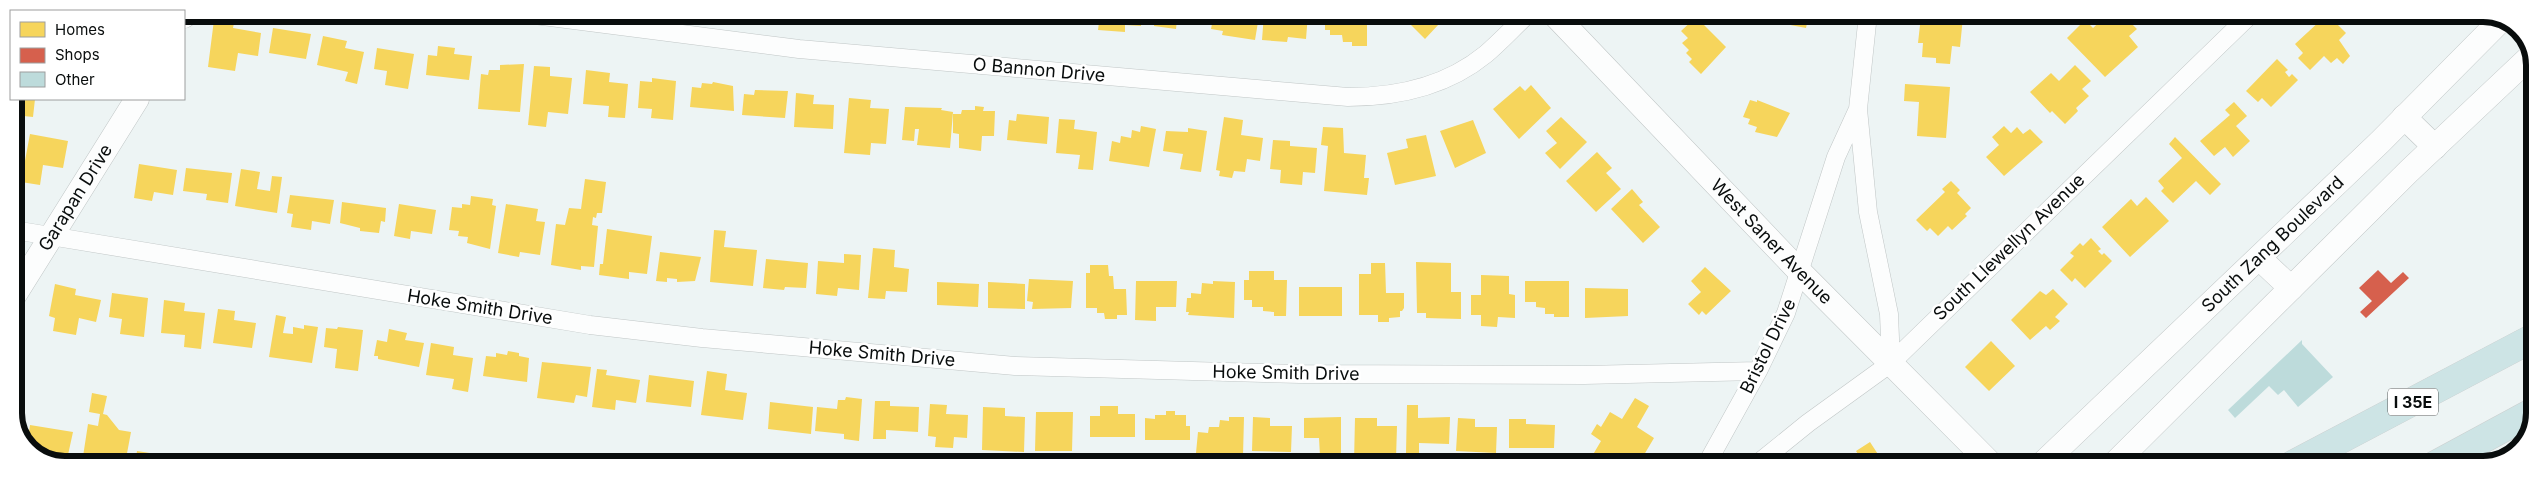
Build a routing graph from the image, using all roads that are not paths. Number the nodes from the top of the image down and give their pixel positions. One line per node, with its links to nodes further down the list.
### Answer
1 (591, 22): 2 (street, O Bannon Drive)
2 (1519, 23)
3 (1562, 23): 15 (street, West Saner Avenue)
4 (1867, 23): 9 (street, Bristol Drive)
5 (2242, 23): 19 (street, South Llewellyn Avenue)
6 (2496, 25): 10 (street, South Zang Boulevard)
7 (2525, 62): 11 (street)
8 (136, 100): 13 (street, Garapan Drive)
9 (1858, 109): 15 (street, Bristol Drive); 19 (street, Bristol Drive)
10 (2404, 117): 11 (street); 14 (street, South Zang Boulevard)
11 (2435, 148): 17 (street)
12 (22, 231): 13 (street, Hoke Smith Drive)
13 (51, 236): 16 (street, Garapan Drive); 20 (street, Hoke Smith Drive)
14 (2259, 258): 17 (street); 25 (street, South Zang Boulevard)
15 (1801, 273): 19 (street, West Saner Avenue); 20 (street, Bristol Drive)
16 (23, 282)
17 (2291, 288): 26 (street)
18 (2525, 342): 27 (highway, I 35E)
19 (1891, 363): 23 (street, South Llewellyn Avenue); 24 (street, West Saner Avenue)
20 (1758, 371): 22 (street, Bristol Drive)
21 (2525, 416): 28 (highway)
22 (1711, 457)
23 (1766, 457)
24 (1984, 457)
25 (2051, 457)
26 (2121, 457)
27 (2307, 457)
28 (2450, 457)

